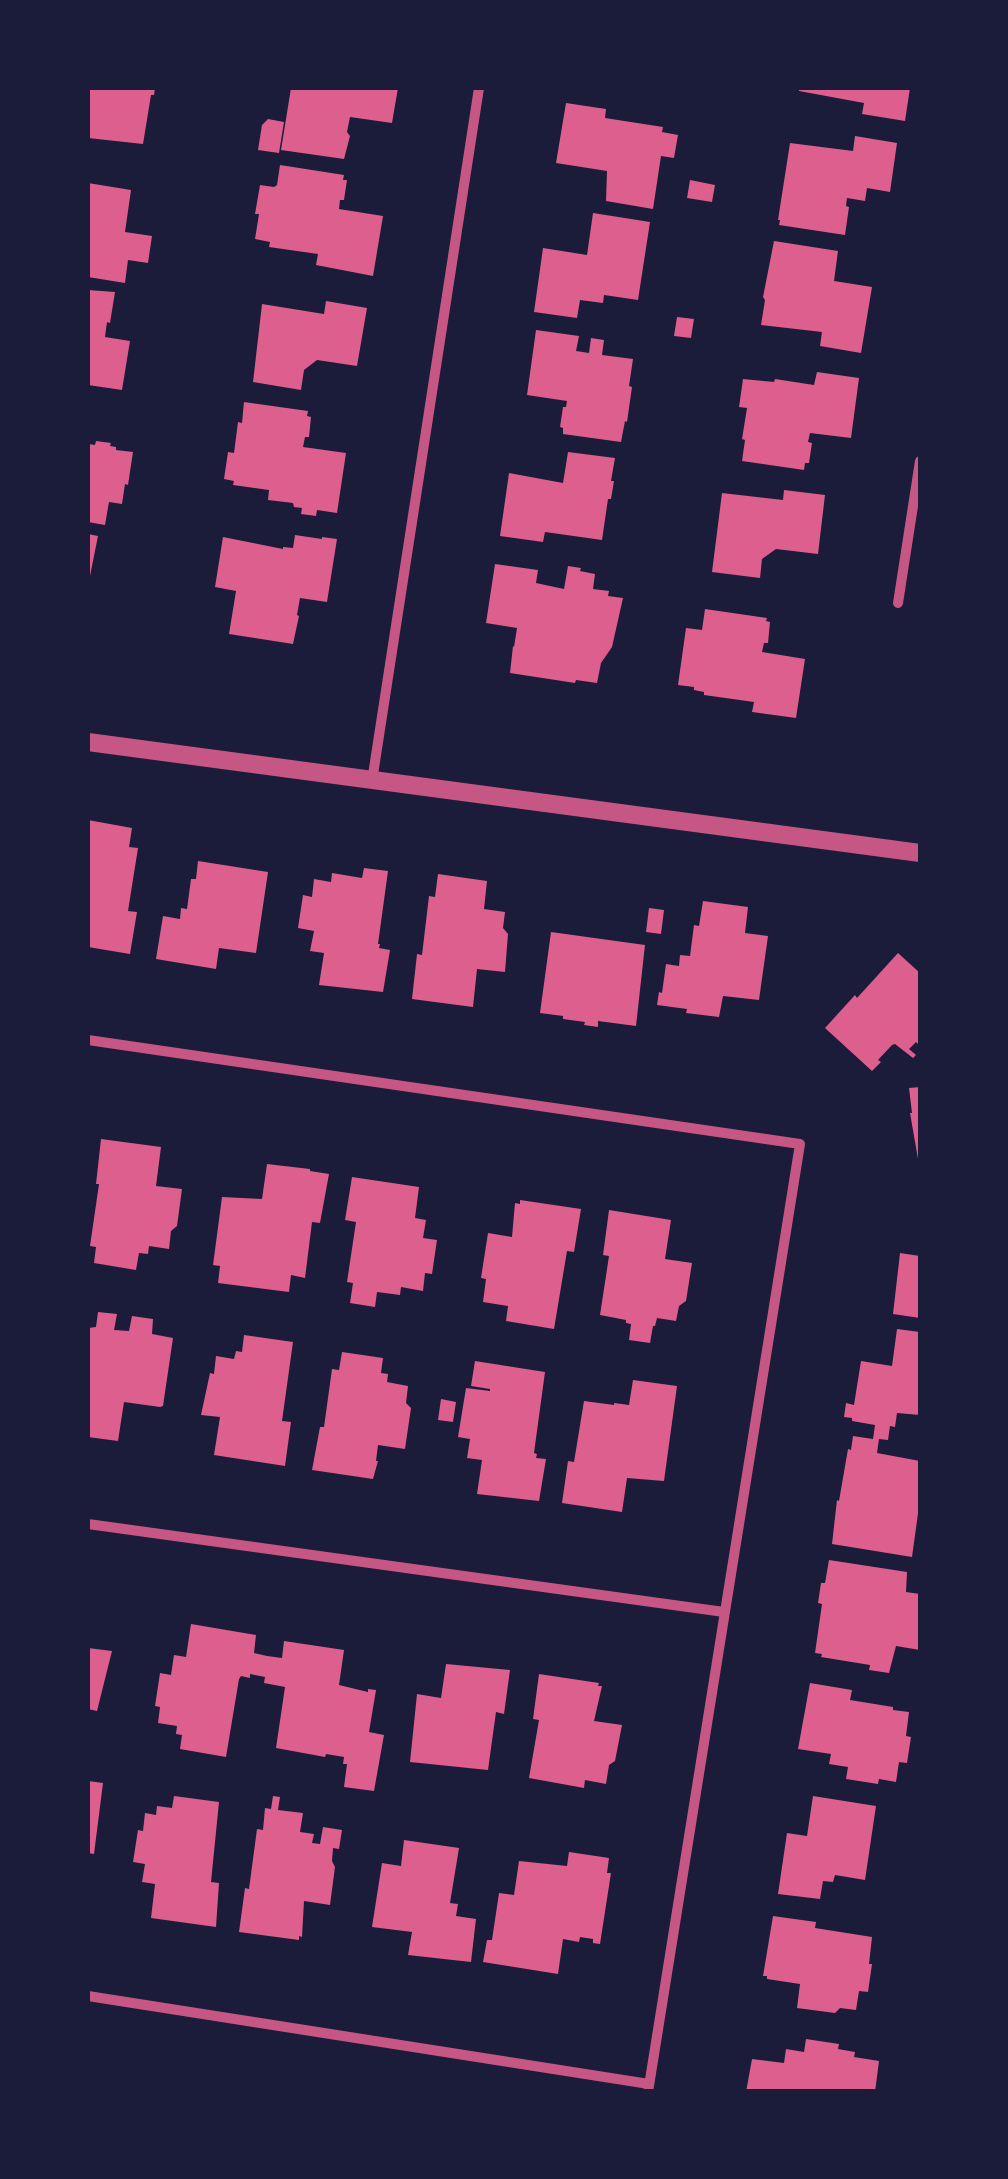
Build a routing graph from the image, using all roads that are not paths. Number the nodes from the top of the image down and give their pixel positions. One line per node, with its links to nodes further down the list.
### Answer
1 (479, 88): 5 (street)
2 (920, 461): 3 (street)
3 (898, 603)
4 (88, 742): 5 (street)
5 (372, 780): 6 (street)
6 (920, 853)
7 (88, 1040): 9 (street)
8 (88, 1524): 9 (street)
9 (724, 1612): 11 (street)
10 (88, 1996): 11 (street)
11 (648, 2088)

